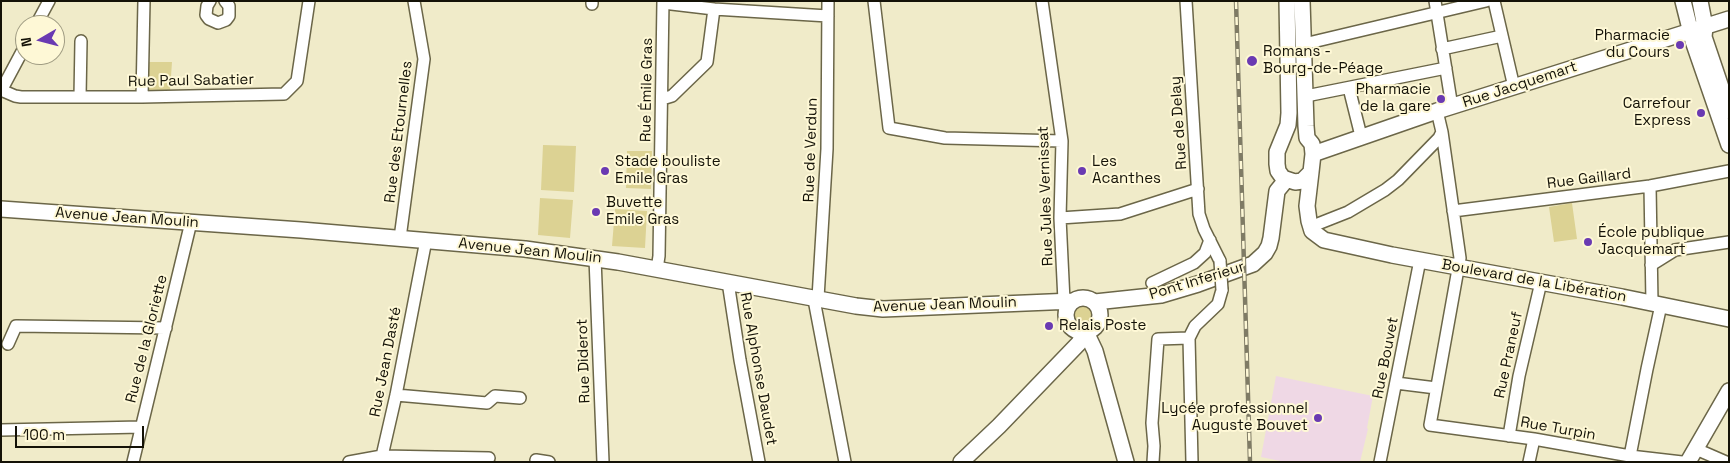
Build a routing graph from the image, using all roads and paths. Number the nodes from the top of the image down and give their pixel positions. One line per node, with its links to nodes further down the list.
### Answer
1 (49, 1): 20 (street)
2 (144, 1): 34 (street)
3 (210, 1): 4 (street)
4 (225, 1)
5 (309, 1): 34 (street, Rue Paul Sabatier)
6 (414, 1): 57 (street, Rue des Etournelles)
7 (828, 1): 21 (street, Rue de Verdun)
8 (874, 1): 43 (street)
9 (1042, 1): 43 (street, Rue Jules Vernissat)
10 (1186, 1): 50 (street, Rue de Delay)
11 (1287, 1): 42 (main road)
12 (1302, 1): 26 (main road)
13 (1486, 1): 18 (street)
14 (1494, 1): 24 (street)
15 (1683, 1): 23 (main road)
16 (1700, 1): 23 (main road)
17 (663, 2): 19 (street); 36 (street, Rue Émile Gras)
18 (1436, 7): 26 (street); 27 (street)
19 (714, 9): 21 (street); 36 (street)
20 (41, 15)
21 (828, 16): 69 (street, Rue de Verdun)
22 (1729, 19): 23 (main road, Rue Jacquemart)
23 (1698, 29): 30 (main road, Rue Jacquemart); 38 (main road); 44 (main road)
24 (1502, 36): 27 (street); 30 (street)
25 (81, 41): 35 (street)
26 (1304, 44): 33 (main road)
27 (1442, 49): 29 (street)
28 (15, 64): 32 (street)
29 (1446, 68): 31 (street); 37 (street)
30 (1514, 87): 37 (main road, Rue Jacquemart)
31 (1349, 88): 33 (street); 40 (street)
32 (1, 90): 35 (street, Rue Paul Sabatier)
33 (1306, 96): 41 (main road)
34 (142, 97): 35 (street, Rue Paul Sabatier)
35 (80, 98)
36 (662, 100): 65 (street, Rue Émile Gras)
37 (1444, 109): 39 (street); 40 (main road, Rue Jacquemart)
38 (1729, 111)
39 (1442, 132): 53 (street); 56 (street)
40 (1361, 136): 45 (main road, Rue Jacquemart)
41 (1307, 138): 42 (main road); 45 (main road)
42 (1283, 139): 48 (main road)
43 (1062, 141): 54 (street, Rue Jules Vernissat)
44 (1729, 145)
45 (1313, 154): 47 (main road)
46 (1729, 171): 49 (street, Rue Gaillard)
47 (1311, 172): 48 (main road); 51 (main road)
48 (1287, 178): 51 (main road); 73 (main road, Pont Inferieur)
49 (1650, 186): 53 (street, Rue Gaillard); 63 (street)
50 (1198, 189): 54 (street); 59 (street, Rue de Delay)
51 (1307, 206): 56 (main road)
52 (1, 209): 55 (main road, Avenue Jean Moulin)
53 (1453, 211): 64 (street)
54 (1060, 218): 70 (street, Rue Jules Vernissat)
55 (191, 222): 57 (main road, Avenue Jean Moulin); 74 (street, Rue de la Gloriette)
56 (1310, 227): 62 (main road, Boulevard de la Libération)
57 (400, 238): 58 (main road, Avenue Jean Moulin)
58 (426, 240): 61 (main road, Avenue Jean Moulin); 82 (street, Rue Jean Dasté)
59 (1210, 240): 68 (street); 75 (street, Rue de Delay, bridge)
60 (1729, 242): 63 (street)
61 (596, 258): 65 (main road, Avenue Jean Moulin); 97 (street, Rue Diderot)
62 (1420, 260): 64 (main road, Boulevard de la Libération); 79 (street, Rue Bouvet)
63 (1651, 265): 71 (street)
64 (1459, 267): 67 (main road, Boulevard de la Libération); 80 (street)
65 (658, 268): 66 (main road, Avenue Jean Moulin)
66 (728, 282): 69 (main road, Avenue Jean Moulin); 98 (street, Rue Alphonse Daudet)
67 (1541, 282): 71 (main road, Boulevard de la Libération); 87 (street, Rue Praneuf)
68 (1152, 284)
69 (817, 298): 70 (main road, Avenue Jean Moulin); 99 (street, Rue de Verdun)
70 (1065, 304): 73 (main road); 73 (main road, Avenue Jean Moulin)
71 (1657, 304): 72 (main road, Boulevard de la Libération); 91 (street)
72 (1729, 319)
73 (1089, 323): 77 (main road); 78 (main road)
74 (166, 328): 76 (street); 85 (street, Rue de la Gloriette)
75 (1189, 338): 102 (street); 103 (street)
76 (8, 344)
77 (1069, 352): 78 (main road); 100 (main road)
78 (1096, 354): 101 (main road)
79 (1396, 382): 80 (street); 104 (street, Rue Bouvet)
80 (1436, 388): 87 (street, Rue Turpin)
81 (1729, 391): 84 (main road)
82 (396, 395): 83 (street); 90 (street, Rue Jean Dasté)
83 (520, 398)
84 (1724, 408): 89 (main road)
85 (141, 427): 86 (street); 94 (street, Rue de la Gloriette)
86 (1, 430)
87 (1509, 436): 88 (street, Rue Turpin)
88 (1534, 439): 91 (street, Rue Turpin); 105 (street)
89 (1692, 455): 107 (street)
90 (382, 456): 92 (street); 95 (street)
91 (1630, 456): 106 (street, Rue Turpin)
92 (489, 458)
93 (536, 460): 96 (street)
94 (133, 462)
95 (349, 462)
96 (549, 462)
97 (603, 462)
98 (759, 462)
99 (846, 462)
100 (961, 462)
101 (1126, 462)
102 (1152, 462)
103 (1192, 462)
104 (1380, 462)
105 (1529, 462)
106 (1682, 462)
107 (1726, 462)

